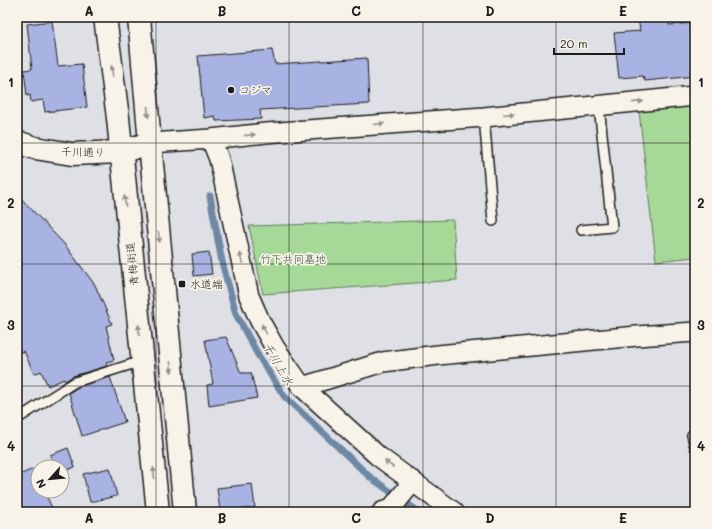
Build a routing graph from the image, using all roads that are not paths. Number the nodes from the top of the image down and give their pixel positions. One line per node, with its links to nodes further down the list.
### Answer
1 (105, 17): 9 (main road, 青梅街道, one-way to 1)
2 (139, 17): 8 (main road, one-way to 8)
3 (695, 96): 4 (street, one-way to 3)
4 (599, 106): 5 (street, one-way to 4); 11 (lane)
5 (484, 117): 6 (street, one-way to 5); 10 (lane)
6 (211, 139): 8 (street); 14 (street, one-way to 6)
7 (17, 142): 9 (main road, 千川通り)
8 (150, 143): 9 (main road, 千川通り); 21 (main road, one-way to 21)
9 (120, 152): 13 (main road, 青梅街道, one-way to 9)
10 (493, 222)
11 (581, 230)
12 (695, 332): 14 (street)
13 (142, 361): 15 (lane); 20 (main road, 青梅街道, one-way to 13)
14 (302, 387): 18 (street, one-way to 14)
15 (17, 419)
16 (692, 435): 17 (lane)
17 (695, 447)
18 (410, 485): 19 (street); 22 (street)
19 (386, 511)
20 (158, 512)
21 (185, 512)
22 (454, 512)

